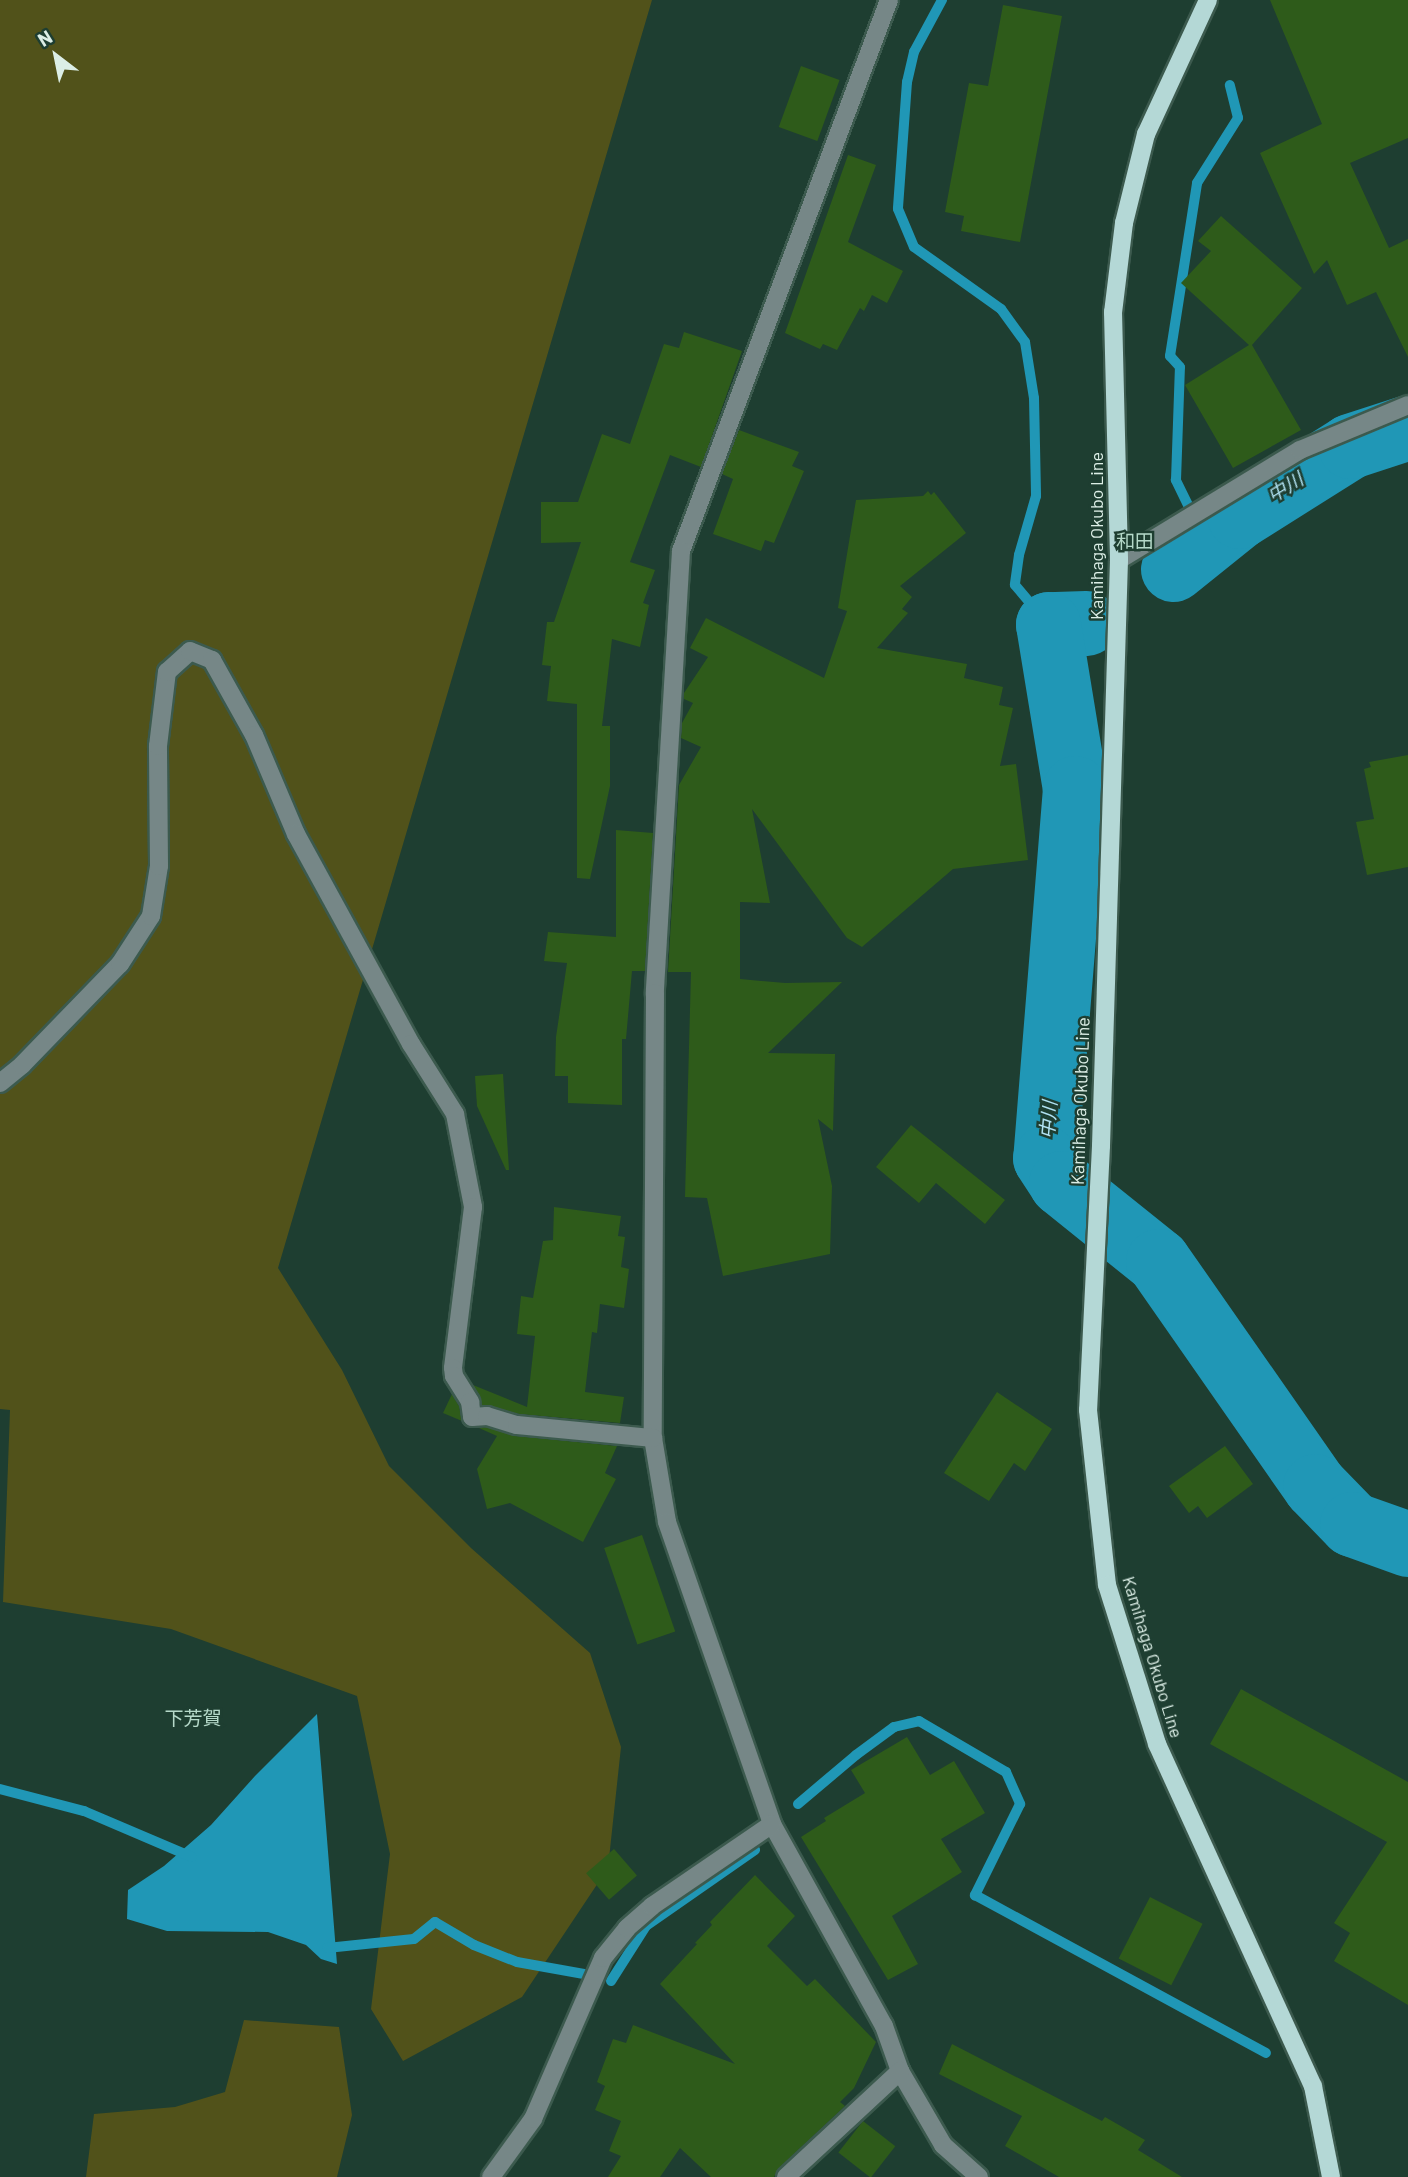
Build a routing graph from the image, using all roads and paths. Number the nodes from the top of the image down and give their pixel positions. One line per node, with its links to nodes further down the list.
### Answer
1 (888, 0): 6 (street)
2 (1208, 0): 4 (main road, Kamihaga Okubo Line)
3 (1408, 405): 4 (street)
4 (1119, 560): 12 (main road, Kamihaga Okubo Line)
5 (0, 1083): 6 (street)
6 (653, 1438): 7 (street)
7 (772, 1824): 8 (street); 9 (street)
8 (900, 2071): 10 (street); 11 (street)
9 (491, 2177)
10 (786, 2177)
11 (979, 2177)
12 (1331, 2177)

